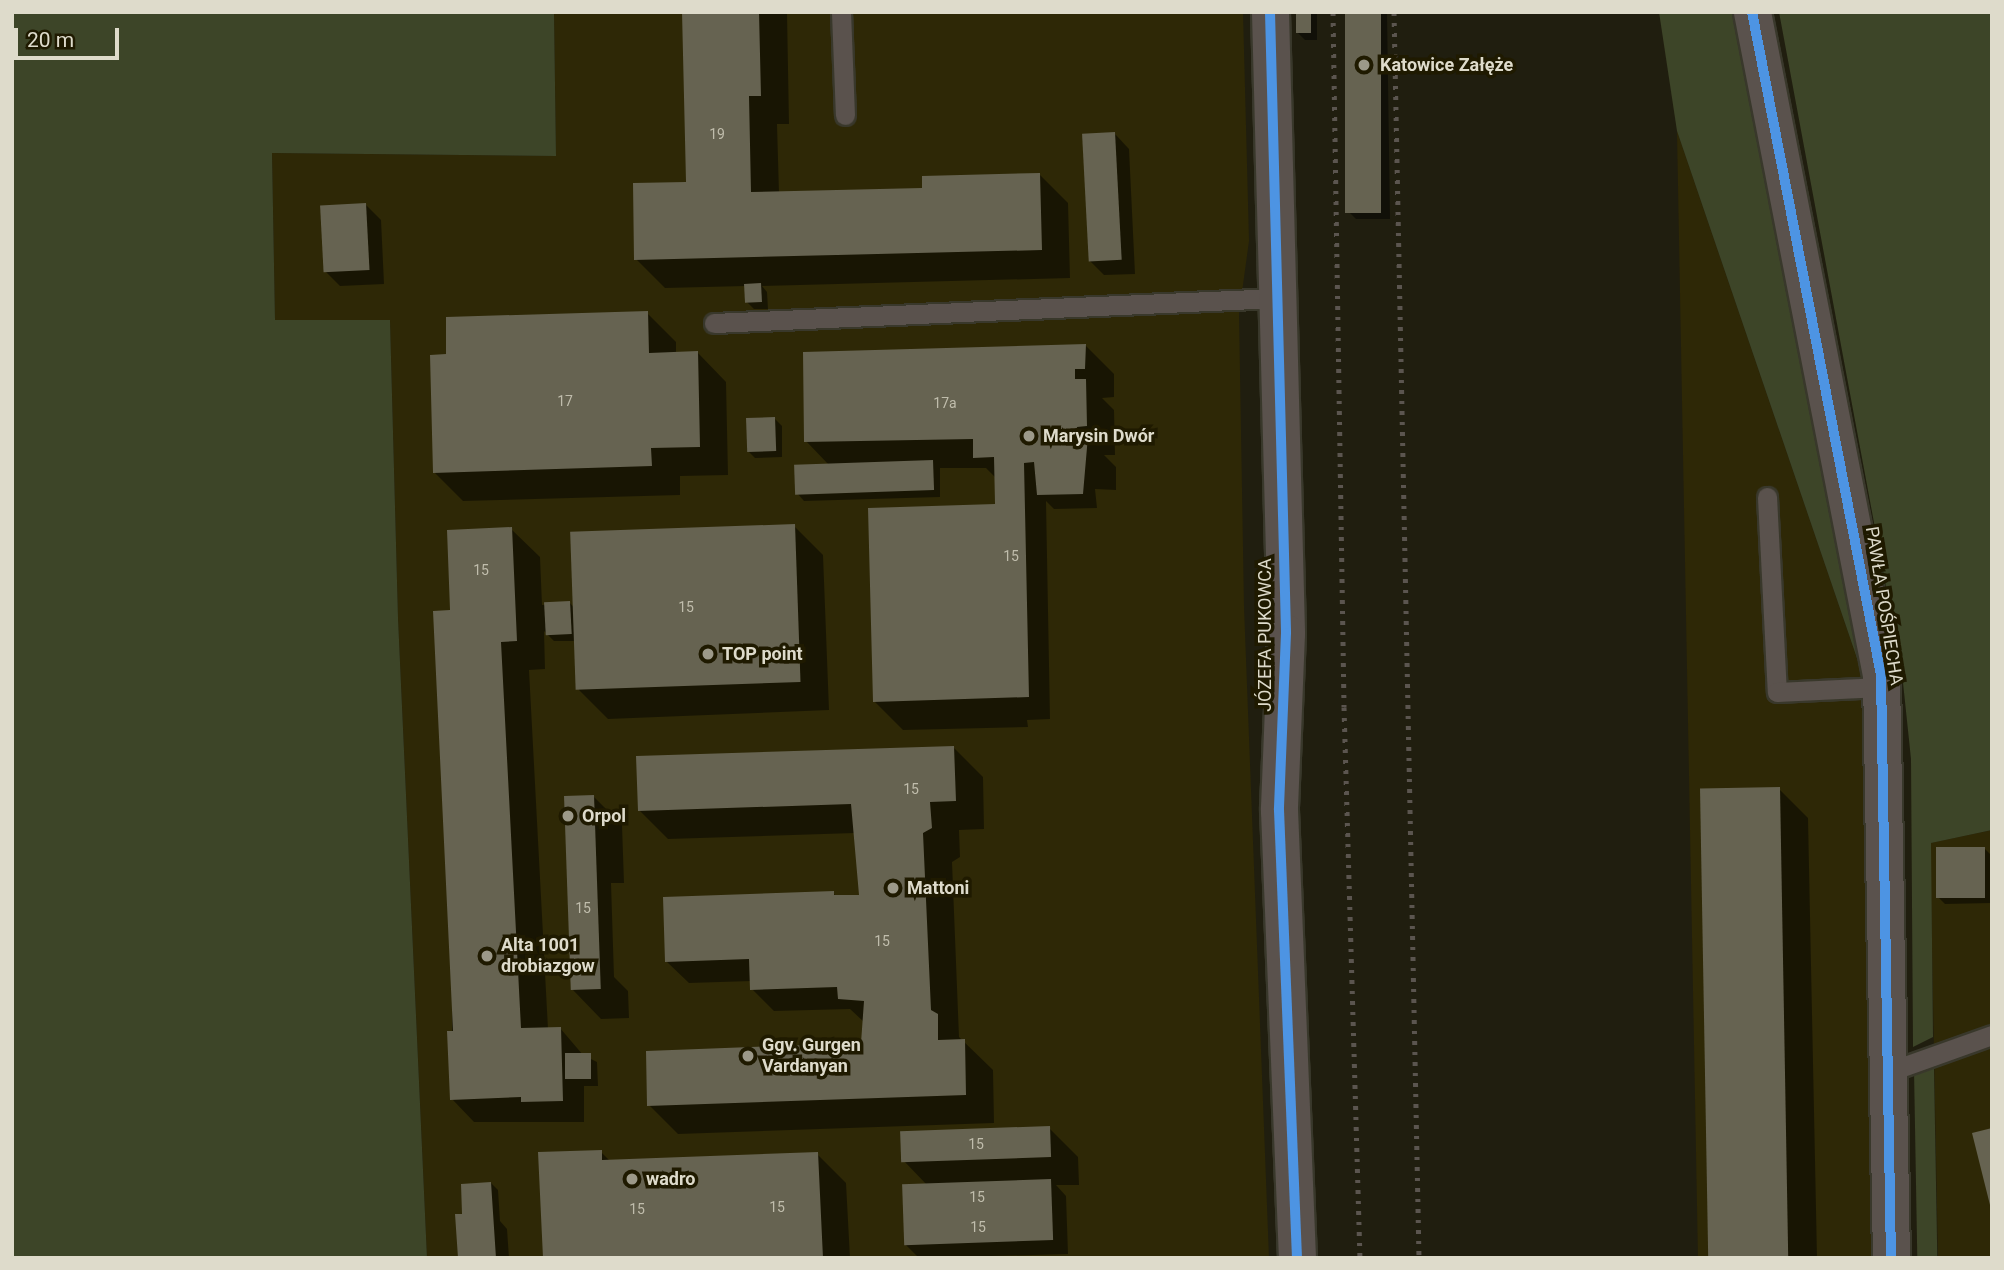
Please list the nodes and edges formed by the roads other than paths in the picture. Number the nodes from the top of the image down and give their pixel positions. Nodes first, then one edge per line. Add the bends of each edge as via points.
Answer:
1 (841, 12) edge
2 (1270, 12) edge
3 (1752, 12) edge
4 (845, 115) dead end
5 (1277, 298) junction
6 (714, 323) dead end
7 (1767, 497) dead end
8 (1881, 687) junction
9 (1992, 1035) edge
10 (1888, 1072) junction
11 (1297, 1258) edge
12 (1891, 1258) edge

1 - 4 lane
2 - 5 street, JÓZEFA PUKOWCA
3 - 8 street, PAWŁA POŚPIECHA
5 - 6 lane
5 - 11 street, JÓZEFA PUKOWCA via 1286,633 1279,810
7 - 8 lane via 1777,692
8 - 10 street, PAWŁA POŚPIECHA
9 - 10 lane
10 - 12 street, PAWŁA POŚPIECHA

